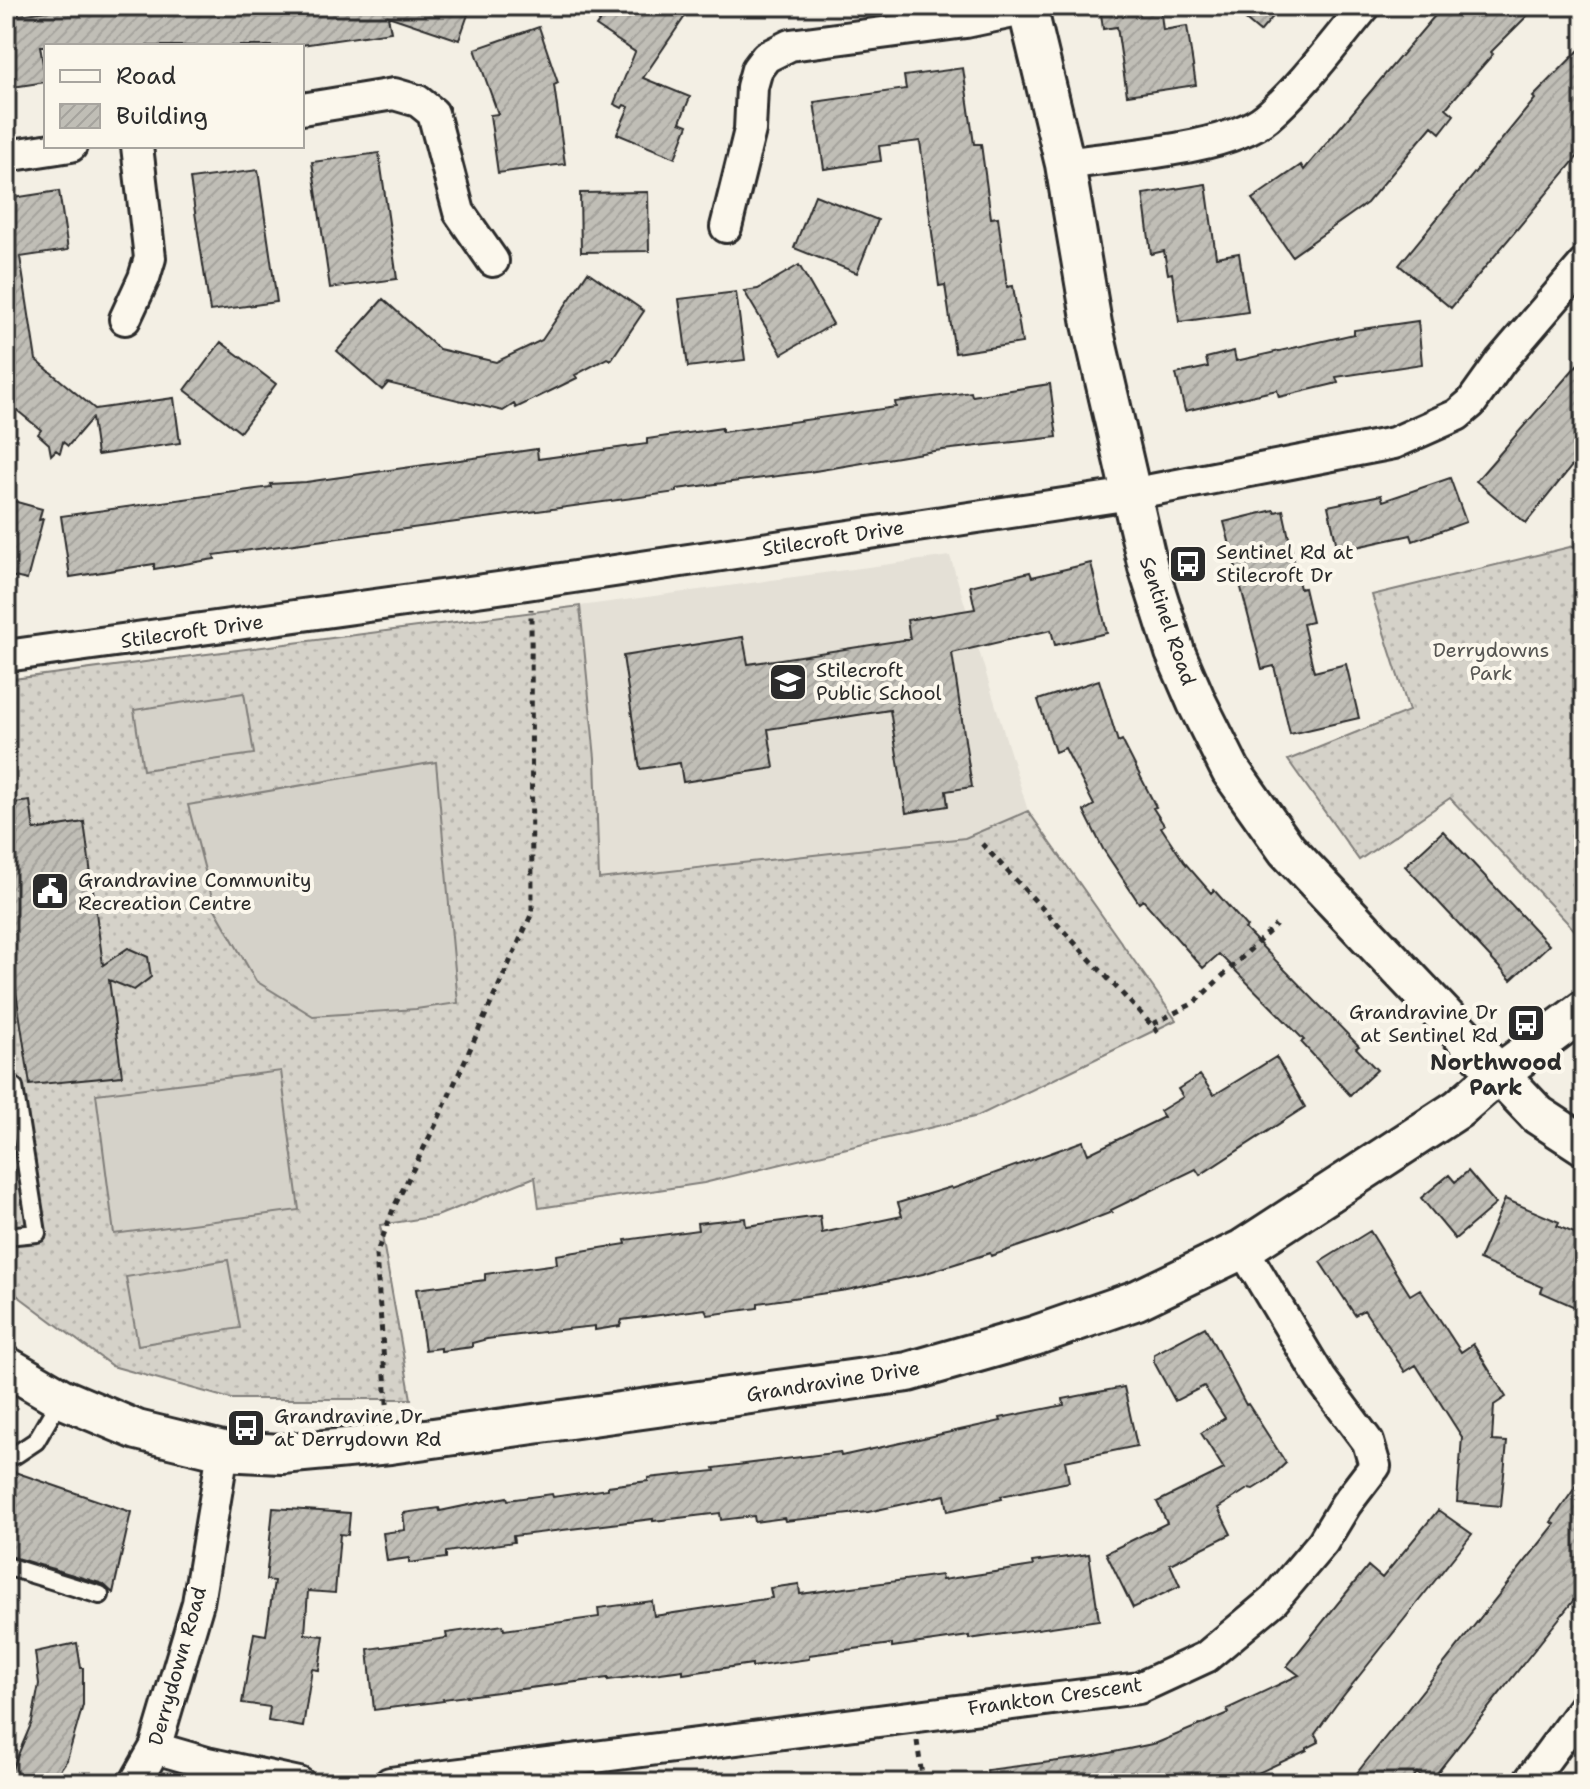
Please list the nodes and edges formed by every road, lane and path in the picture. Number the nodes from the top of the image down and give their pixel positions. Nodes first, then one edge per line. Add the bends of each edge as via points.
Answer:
1 (1365, 6) edge
2 (1027, 8) edge
3 (304, 109) edge
4 (58, 148) edge
5 (137, 148) edge
6 (6, 156) edge
7 (1065, 164) junction
8 (726, 227) dead end
9 (493, 261) dead end
10 (1584, 264) edge
11 (125, 319) dead end
12 (1131, 494) junction
13 (527, 584) junction
14 (6, 656) edge
15 (982, 844) dead end
16 (1276, 925) dead end
17 (1584, 1010) edge
18 (1153, 1024) junction
19 (1161, 1035) dead end
20 (1497, 1075) junction
21 (6, 1082) edge
22 (1584, 1145) edge
23 (6, 1236) edge
24 (1243, 1249) junction
25 (6, 1366) edge
26 (61, 1398) junction
27 (390, 1444) junction
28 (223, 1451) junction
29 (6, 1453) edge
30 (6, 1566) edge
31 (100, 1595) dead end
32 (1584, 1707) edge
33 (913, 1716) junction
34 (155, 1748) junction
35 (135, 1783) edge
36 (299, 1783) edge
37 (390, 1783) edge
38 (923, 1783) edge
39 (1528, 1783) edge

1 - 7 street via 1282,102 1239,133 1212,142
2 - 7 street, Sentinel Road
2 - 8 street via 966,22 790,45 766,57 752,87 750,130
3 - 9 street via 394,94 418,101 433,113 459,212
4 - 6 street
5 - 11 street via 150,258
7 - 12 street, Sentinel Road via 1092,324
10 - 12 street, Stilecroft Drive via 1457,415 1394,443
12 - 13 street, Stilecroft Drive
12 - 20 street, Sentinel Road via 1175,652 1231,771 1306,873
13 - 14 street, Stilecroft Drive
13 - 27 path via 532,618 532,913 376,1255
15 - 18 path
16 - 18 path via 1194,1003
17 - 20 street, Grandravine Drive
18 - 19 path
20 - 22 street, Sentinel Road via 1538,1115
20 - 24 street, Grandravine Drive via 1414,1140
21 - 23 lane via 14,1087 37,1233
24 - 27 street, Grandravine Drive via 1137,1300 908,1372
24 - 33 street, Frankton Crescent via 1321,1379 1374,1454 1375,1466 1323,1542 1274,1600 1206,1657 1139,1688
25 - 26 street, Grandravine Drive
26 - 28 street, Grandravine Drive via 137,1430
26 - 29 lane via 36,1441 15,1455
27 - 28 street, Grandravine Drive via 282,1454
28 - 34 street, Derrydown Road via 198,1603
30 - 31 lane
32 - 39 street
33 - 37 street, Frankton Crescent
33 - 38 path
34 - 35 street, Derrydown Road
34 - 36 street

